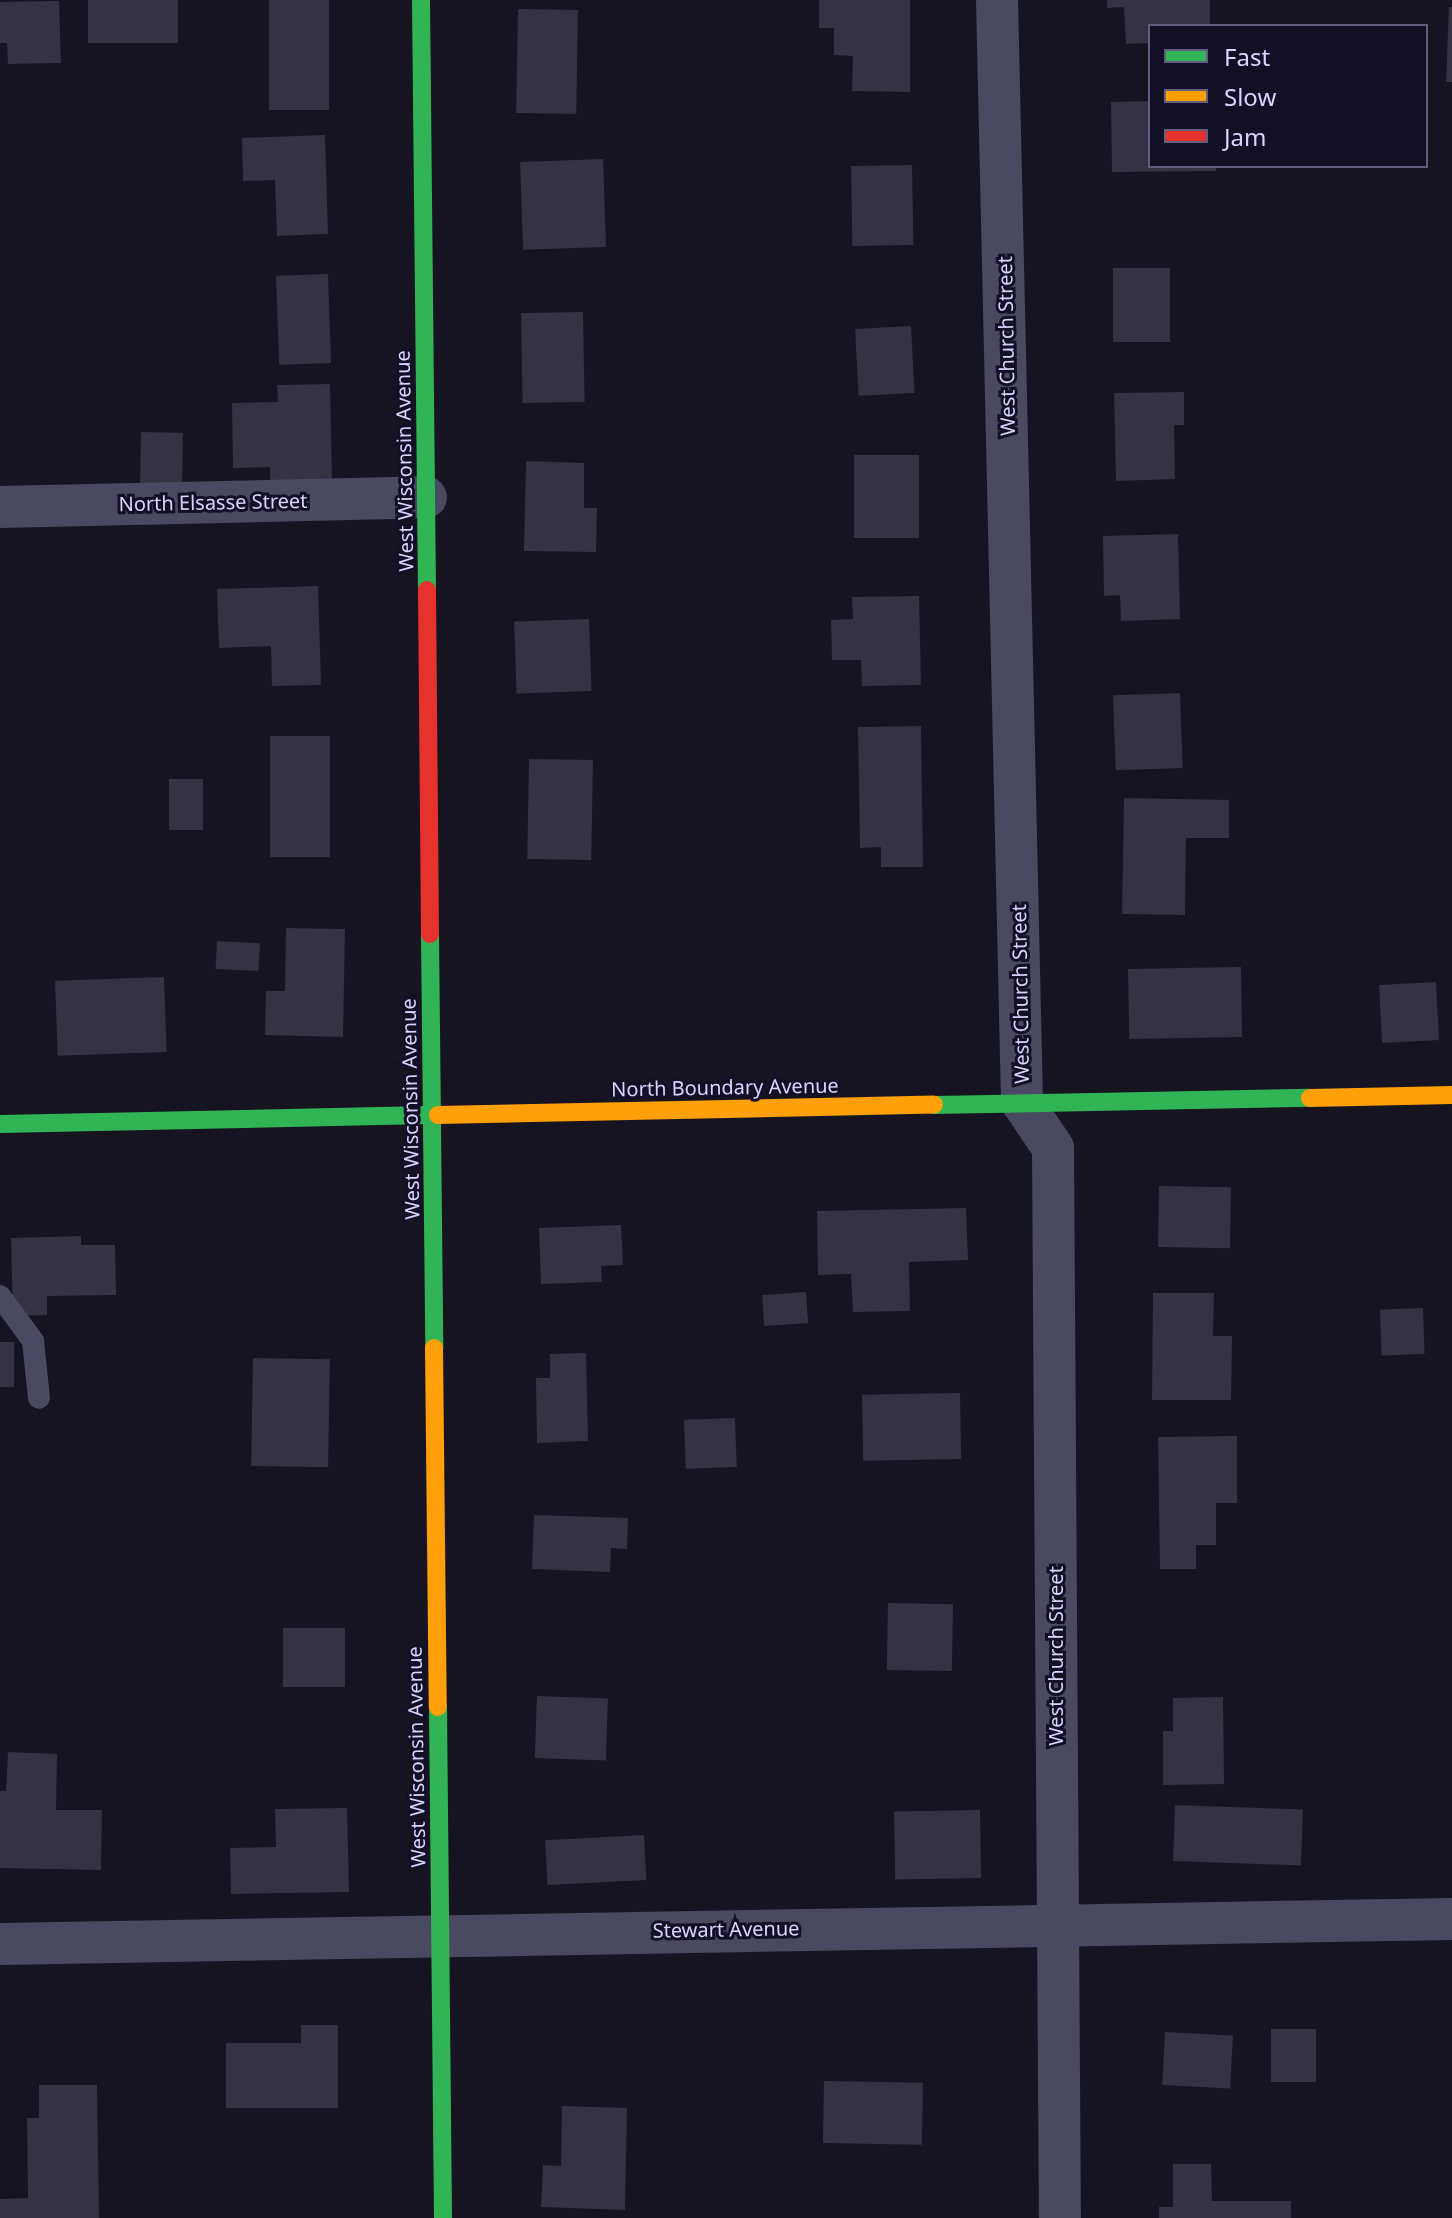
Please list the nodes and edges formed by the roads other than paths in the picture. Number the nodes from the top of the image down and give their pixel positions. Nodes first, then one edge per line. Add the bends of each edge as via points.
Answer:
1 (421, 0) edge
2 (997, 0) edge
3 (426, 497) junction
4 (0, 507) edge
5 (1452, 1095) edge
6 (1022, 1102) junction
7 (433, 1116) junction
8 (0, 1124) edge
9 (0, 1296) edge
10 (39, 1398) dead end
11 (1452, 1919) edge
12 (1056, 1922) junction
13 (440, 1936) junction
14 (0, 1944) edge
15 (443, 2218) edge
16 (1060, 2218) edge

1 - 3 street, West Wisconsin Avenue
2 - 6 street, West Church Street
3 - 4 street, North Elsasse Street
3 - 7 street, West Wisconsin Avenue
5 - 6 street, North Boundary Avenue
6 - 7 street, North Boundary Avenue
6 - 12 street, West Church Street via 1053,1148
7 - 8 street, North Boundary Avenue
7 - 13 street, West Wisconsin Avenue
9 - 10 lane via 33,1341
11 - 12 street, Stewart Avenue
12 - 13 street, Stewart Avenue
12 - 16 street, West Church Street
13 - 14 street, Stewart Avenue
13 - 15 street, West Wisconsin Avenue

